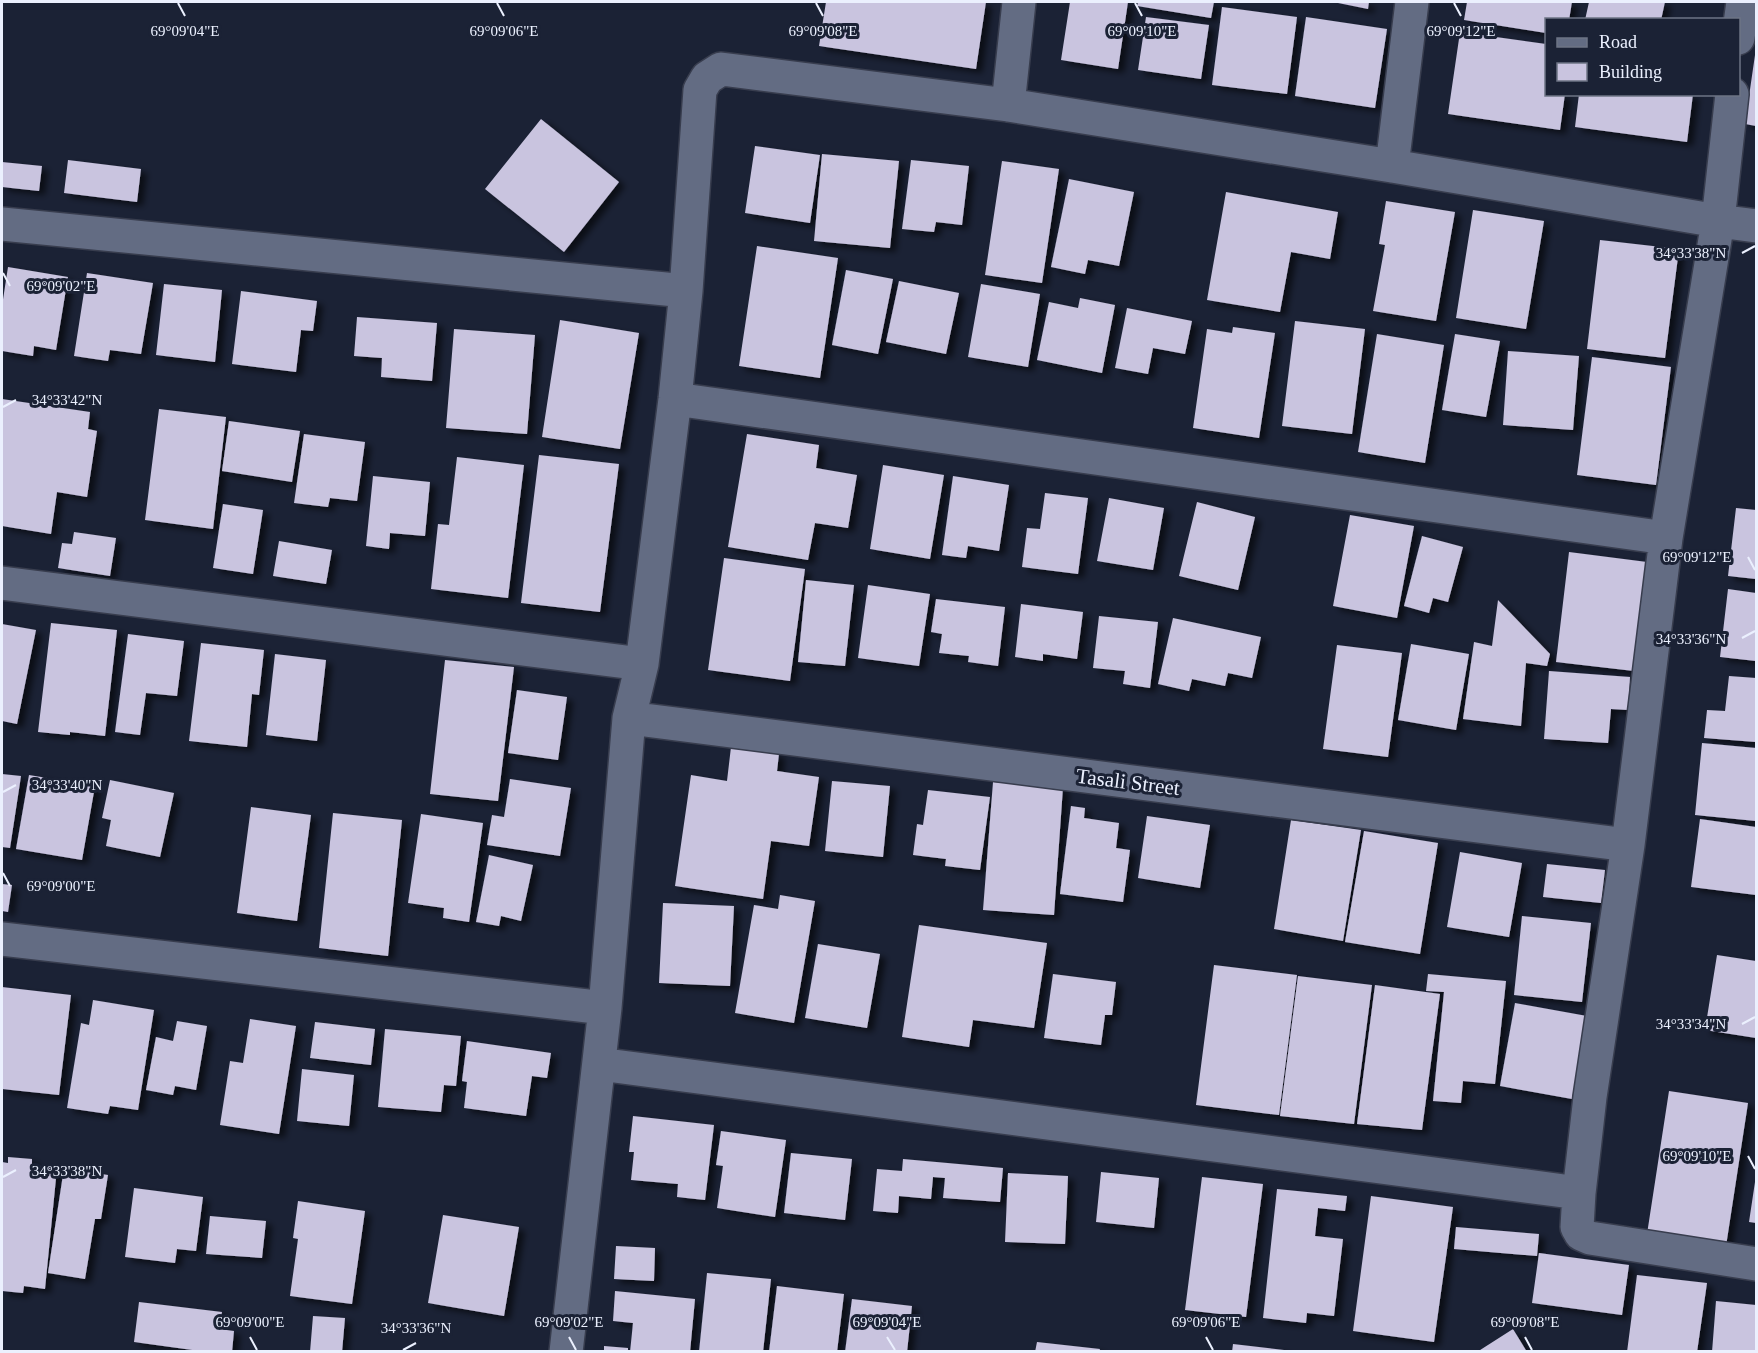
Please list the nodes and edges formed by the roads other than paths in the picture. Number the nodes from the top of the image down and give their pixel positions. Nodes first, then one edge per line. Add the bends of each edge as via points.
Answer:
1 (1019, 2) edge
2 (1412, 2) edge
3 (1743, 2) edge
4 (1740, 24) edge
5 (1732, 96) edge
6 (1008, 105) junction
7 (1392, 166) junction
8 (1718, 221) junction
9 (2, 224) edge
10 (1756, 226) edge
11 (686, 291) junction
12 (675, 399) junction
13 (1666, 538) junction
14 (2, 583) edge
15 (642, 664) junction
16 (628, 718) junction
17 (1628, 845) junction
18 (2, 939) edge
19 (605, 1008) junction
20 (599, 1064) junction
21 (1579, 1193) junction
22 (1756, 1264) edge
23 (566, 1352) edge

1 - 6 street
2 - 7 street
3 - 4 street
5 - 8 street
6 - 7 street
6 - 11 street via 722,69 706,78 700,90
7 - 8 street
8 - 10 street
8 - 13 street
9 - 11 street
11 - 12 street
12 - 13 street
12 - 15 street
13 - 17 street
14 - 15 street
15 - 16 street
16 - 17 street, Tasali Street
16 - 19 street
17 - 21 street
18 - 19 street
19 - 20 street
20 - 21 street
20 - 23 street
21 - 22 street via 1577,1227 1590,1238

